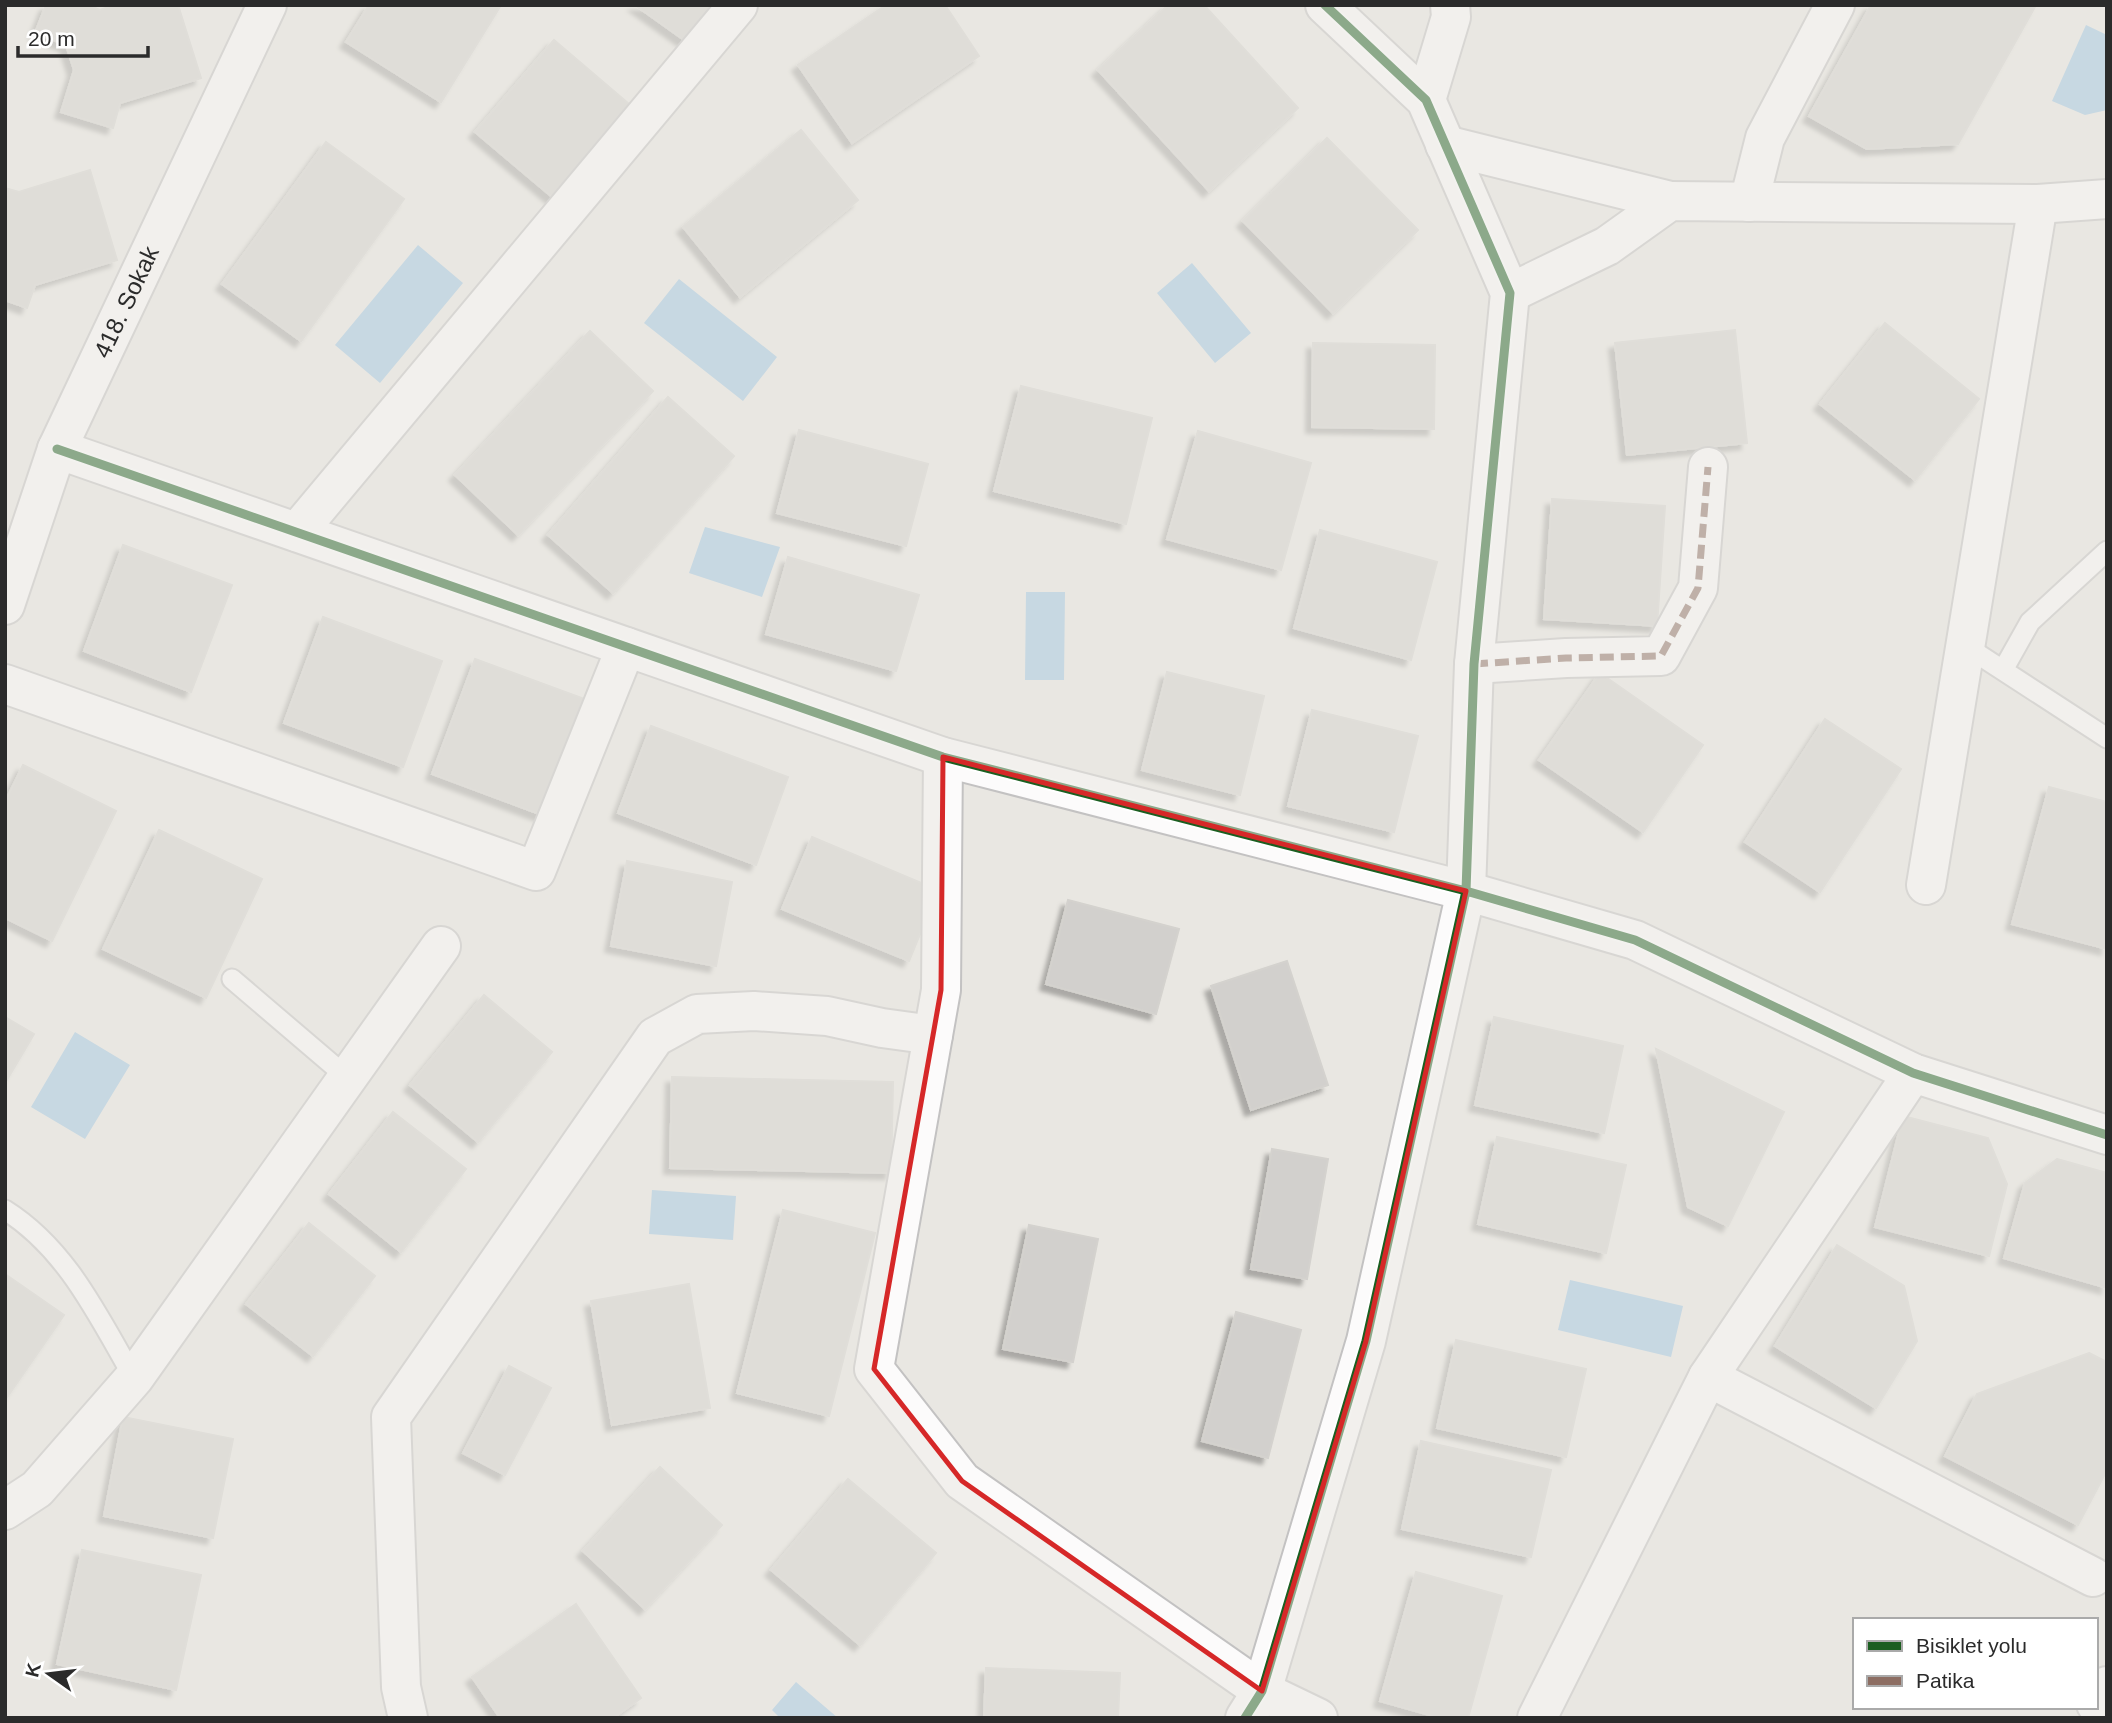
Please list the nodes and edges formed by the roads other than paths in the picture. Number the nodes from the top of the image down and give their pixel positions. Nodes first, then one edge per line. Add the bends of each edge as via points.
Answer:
1 (267, 5) edge
2 (738, 5) edge
3 (1325, 5) edge
4 (1450, 5) edge
5 (1835, 5) edge
6 (1426, 100) junction
7 (1445, 145) junction
8 (2107, 199) edge
9 (1670, 201) junction
10 (1749, 202) junction
11 (2038, 204) junction
12 (1510, 293) junction
13 (57, 449) junction
14 (1708, 467) dead end
15 (297, 532) junction
16 (2107, 551) edge
17 (5, 605) edge
18 (626, 647) junction
19 (1967, 647) junction
20 (1474, 664) junction
21 (2003, 670) junction
22 (5, 684) edge
23 (2107, 738) edge
24 (943, 757) junction
25 (1926, 885) dead end
26 (1466, 891) junction
27 (441, 946) dead end
28 (232, 979) dead end
29 (933, 1035) junction
30 (1913, 1073) junction
31 (348, 1078) junction
32 (2107, 1135) edge
33 (5, 1210) edge
34 (1708, 1377) junction
35 (134, 1378) junction
36 (5, 1510) edge
37 (2093, 1577) dead end
38 (1254, 1704) edge
39 (408, 1718) edge
40 (1318, 1718) edge
41 (1538, 1718) edge

1 - 13 street, 418. Sokak
2 - 15 street
3 - 6 street
4 - 6 street via 1451,17
5 - 10 street via 1765,138
6 - 7 street
7 - 9 street
7 - 12 street
8 - 11 street
9 - 10 street
9 - 12 street via 1607,246
10 - 11 street
11 - 19 street
12 - 20 street
13 - 15 street
13 - 17 street, 418. Sokak
14 - 20 street via 1698,588 1661,656
15 - 18 street
16 - 21 lane via 2030,622
18 - 22 street via 536,871
18 - 24 street
19 - 21 lane
19 - 25 street
20 - 26 street
21 - 23 lane
24 - 26 street
24 - 29 street via 941,990
26 - 30 street via 1635,940
26 - 38 street via 1366,1341
27 - 31 street
28 - 31 lane
29 - 38 street via 874,1369 962,1481
29 - 39 street via 827,1016 754,1011 697,1014 655,1037 391,1417 401,1686
30 - 32 street
30 - 34 street
31 - 35 street
33 - 35 lane via 25,1222 78,1279
34 - 37 street
34 - 41 street
35 - 36 street via 37,1489
38 - 40 street

